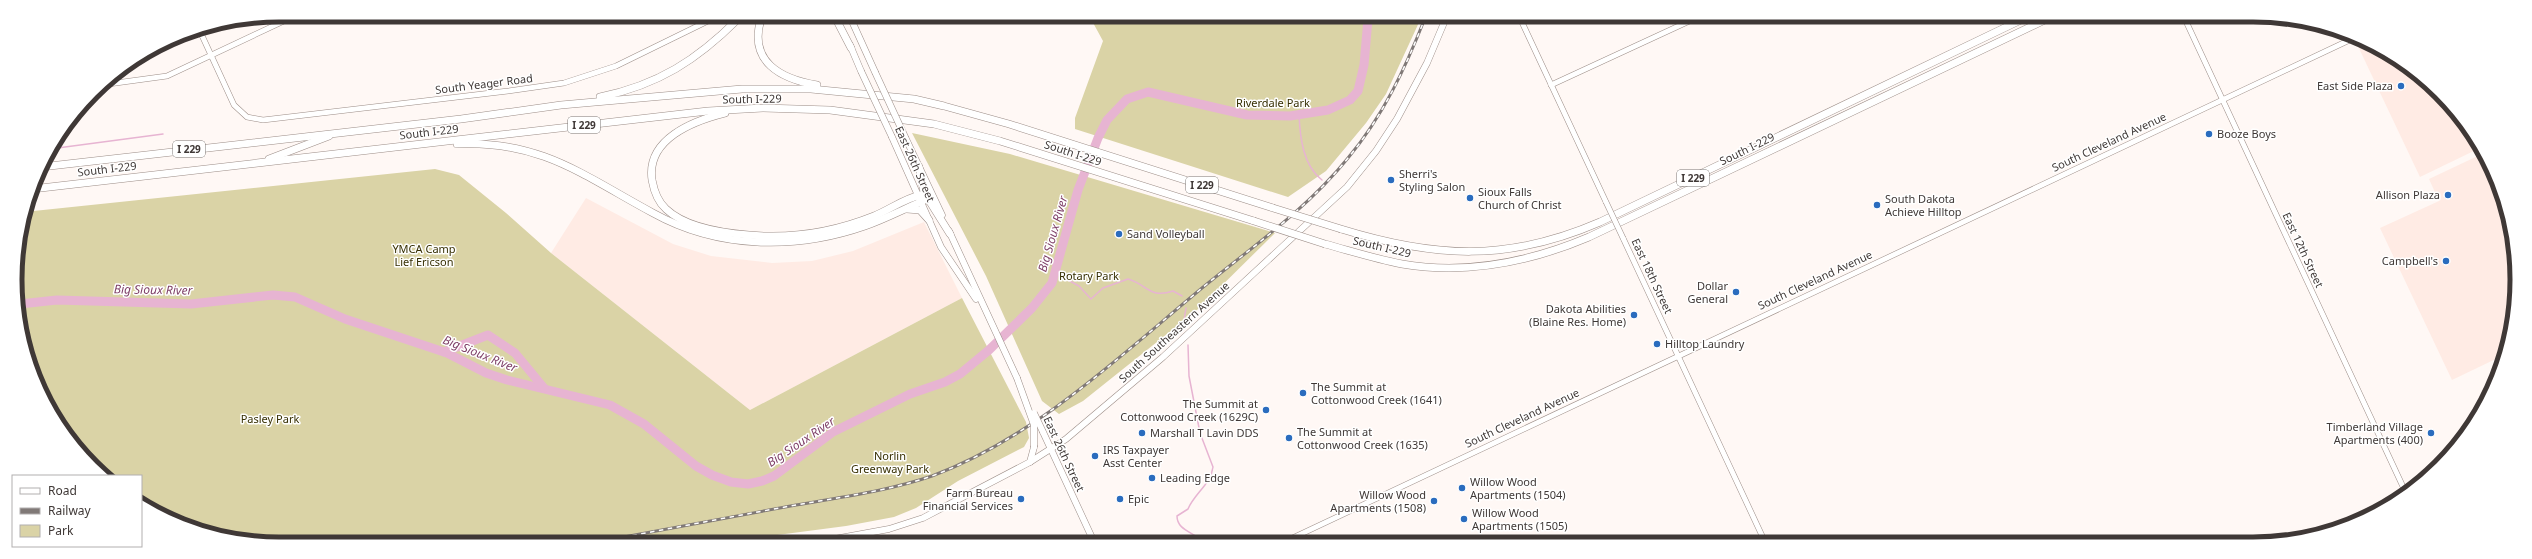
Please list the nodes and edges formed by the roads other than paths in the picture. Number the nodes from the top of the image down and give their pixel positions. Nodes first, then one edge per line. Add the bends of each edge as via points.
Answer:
1 (282, 22) edge
2 (706, 22) edge
3 (735, 22) edge
4 (760, 22) edge
5 (838, 22) edge
6 (841, 22) edge
7 (852, 22) edge
8 (1444, 22) edge
9 (1522, 22) edge
10 (1687, 22) edge
11 (2017, 22) edge
12 (2040, 22) edge
13 (2186, 22) edge
14 (202, 35) edge
15 (2348, 41) edge
16 (851, 48) junction
17 (211, 55) junction
18 (113, 83) edge
19 (1551, 85) junction
20 (854, 93) junction
21 (2222, 100) junction
22 (561, 105) junction
23 (763, 108) junction
24 (338, 133) junction
25 (405, 146) junction
26 (260, 162) junction
27 (49, 166) edge
28 (919, 167) junction
29 (39, 188) edge
30 (921, 198) junction
31 (901, 211) junction
32 (929, 220) junction
33 (950, 234) junction
34 (984, 310) junction
35 (1678, 356) junction
36 (1018, 378) junction
37 (1052, 449) junction
38 (1030, 462) junction
39 (2404, 488) edge
40 (845, 537) edge
41 (1092, 537) edge
42 (1295, 537) edge
43 (1763, 537) edge

1 - 17 street
2 - 17 street, South Yeager Road via 616,66 550,86 263,120 247,117 234,105
3 - 22 highway via 700,55 660,78 610,95
4 - 20 highway via 758,33 760,46 776,71 788,79
5 - 16 highway
6 - 16 main road, East 26th Street
7 - 28 main road, East 26th Street, bridge
8 - 37 main road, South Southeastern Avenue via 1427,63 1399,116 1380,146 1347,187 1163,357
9 - 19 street, East 18th Street
10 - 19 street
11 - 20 highway, South I-229 / I 229, bridge via 1600,222 1567,235 1511,249 1466,252 1410,247 1341,229 1056,139 924,101
12 - 23 highway, South I-229 / I 229, bridge via 1590,237 1543,255 1489,266 1429,267 1389,261 1325,244 1051,157 934,124 846,111
13 - 21 street, East 12th Street
14 - 17 street
15 - 21 street, South Cleveland Avenue
16 - 30 main road, East 26th Street, bridge
17 - 18 street via 167,76
19 - 35 street, East 18th Street, bridge
20 - 22 highway, South I-229 / I 229 via 811,89 742,89
21 - 35 street, South Cleveland Avenue
21 - 39 street, East 12th Street
22 - 24 highway, South I-229 / I 229
23 - 25 highway, South I-229 / I 229 via 708,111
23 - 30 highway via 725,113 706,119 681,130 665,141 653,160 651,175 656,194 667,210 688,222 731,233 793,236 851,225
24 - 26 highway
24 - 27 highway, South I-229 / I 229
25 - 26 highway, South I-229 / I 229
25 - 31 highway via 480,144 539,155 586,174 665,219 691,230 737,240 783,242 829,237 867,226
26 - 29 highway, South I-229 / I 229
28 - 30 highway
28 - 33 main road, East 26th Street
30 - 31 highway
30 - 32 main road, East 26th Street
30 - 33 highway via 930,202
31 - 32 highway via 920,210
32 - 34 main road, East 26th Street via 956,271
33 - 34 main road, East 26th Street
34 - 36 main road, East 26th Street
35 - 42 street, South Cleveland Avenue
35 - 43 street, East 18th Street
36 - 37 main road, East 26th Street, bridge
36 - 38 main road, bridge via 1034,425 1034,447
37 - 38 main road, South Southeastern Avenue
37 - 41 main road, East 26th Street
38 - 40 main road, South Southeastern Avenue via 911,522

